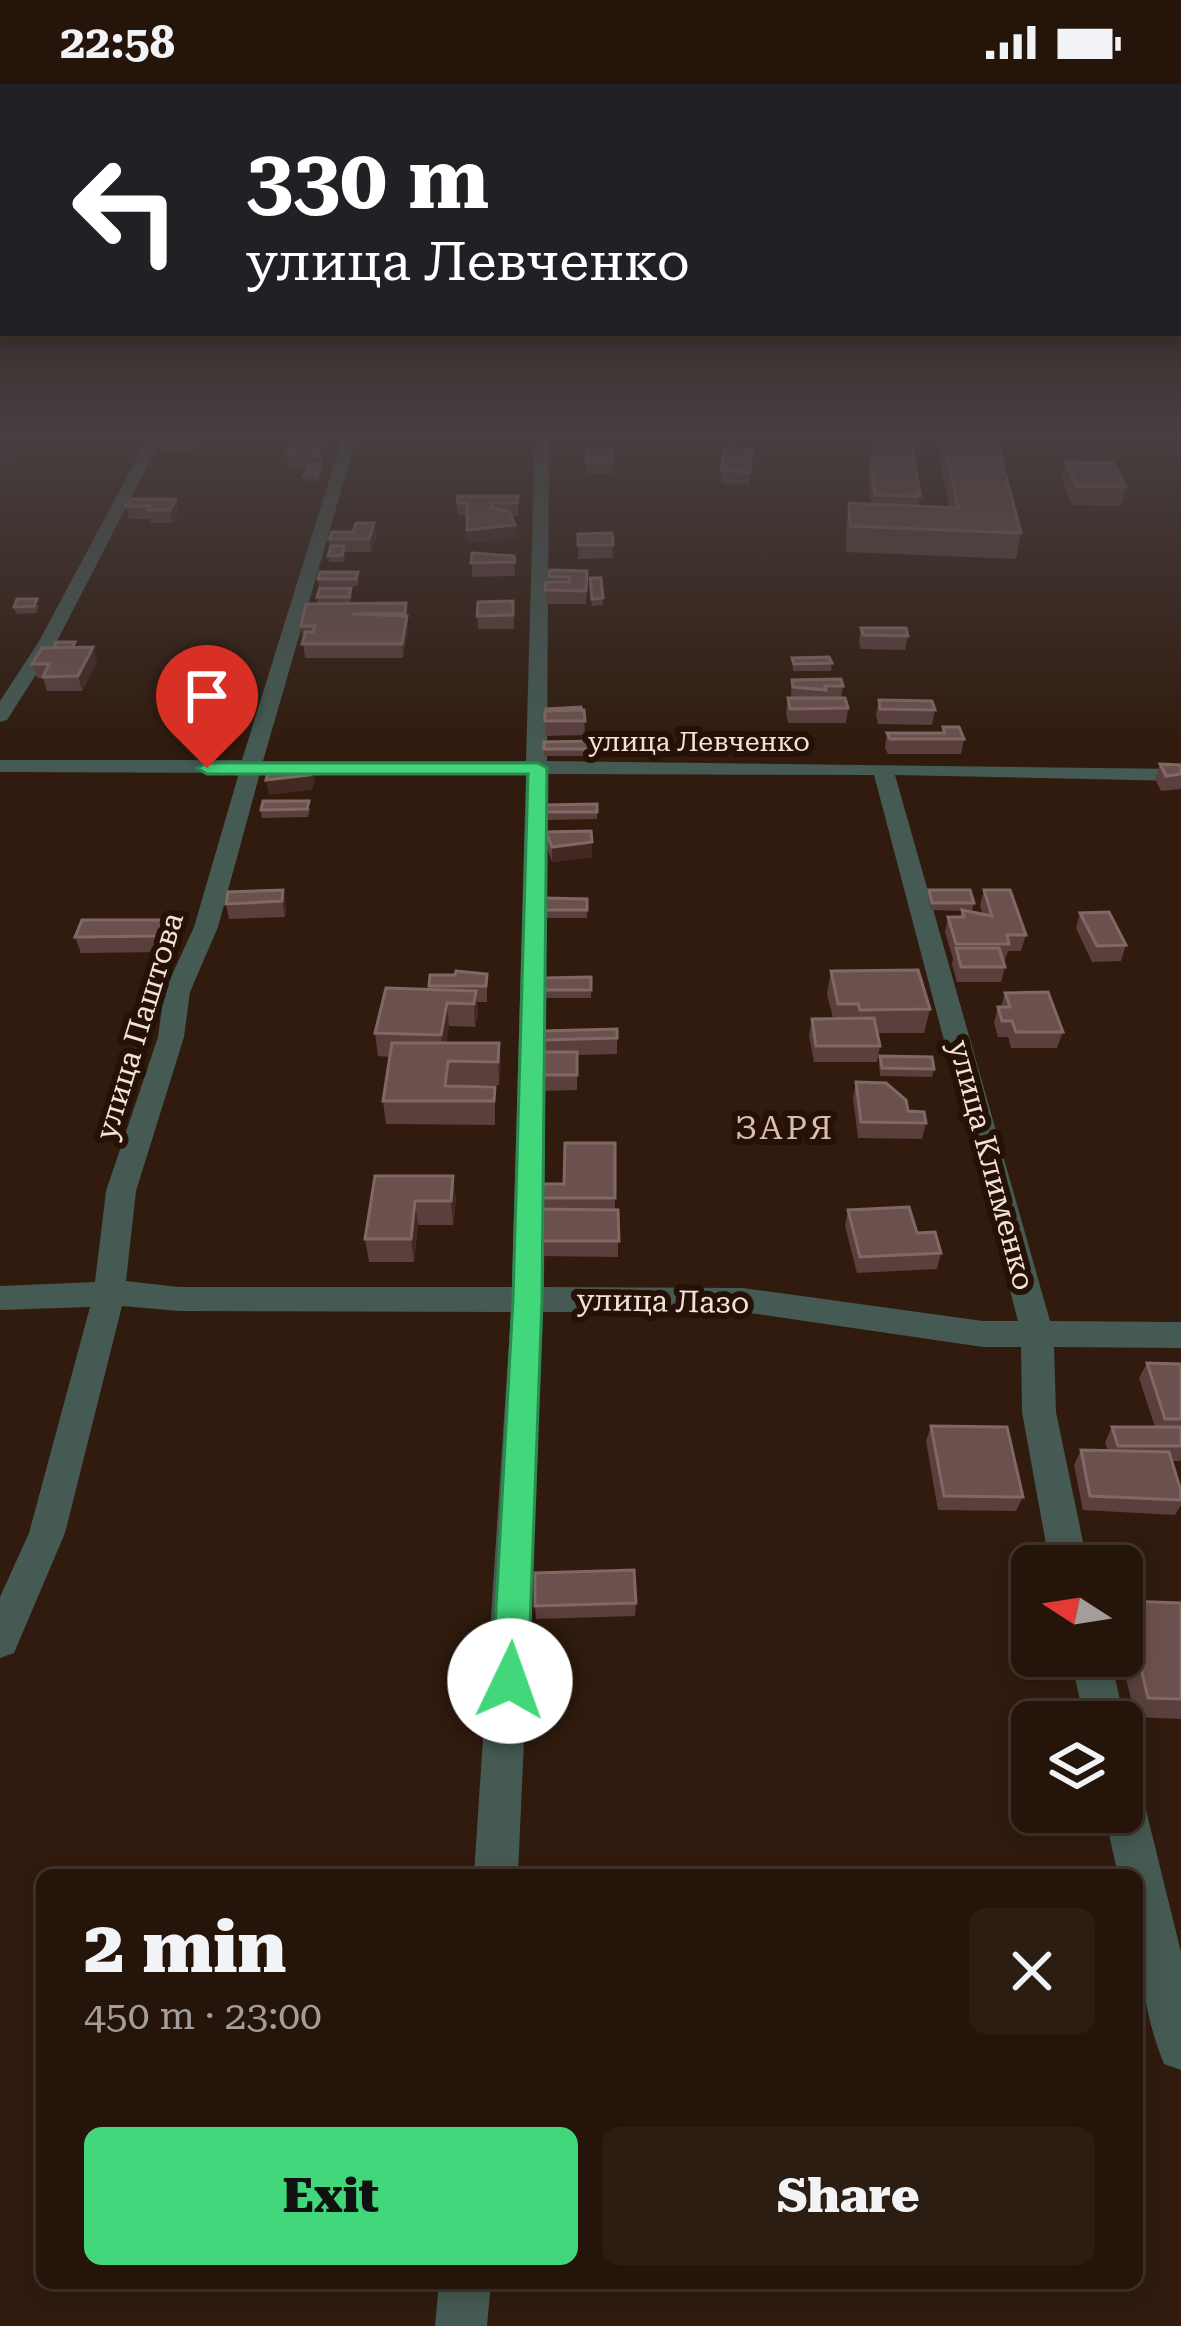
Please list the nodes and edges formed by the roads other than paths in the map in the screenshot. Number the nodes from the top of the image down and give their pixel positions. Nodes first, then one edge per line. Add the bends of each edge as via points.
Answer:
1 (103, 537) edge
2 (319, 537) edge
3 (541, 537) edge
4 (0, 716) edge
5 (0, 766) edge
6 (538, 768) junction
7 (248, 769) junction
8 (883, 770) junction
9 (1181, 775) edge
10 (109, 1294) junction
11 (0, 1298) edge
12 (527, 1300) junction
13 (1037, 1333) junction
14 (1181, 1335) edge
15 (1065, 1545) edge
16 (0, 1640) edge
17 (1130, 1833) edge
18 (496, 1869) edge
19 (1139, 1869) edge
20 (1143, 1887) edge
21 (1181, 2047) edge
22 (464, 2289) edge
23 (461, 2326) edge

1 - 4 street
2 - 7 street, улица Паштова
3 - 6 street
5 - 7 street, улица Левченко
6 - 7 street, улица Левченко
6 - 8 street, улица Левченко
6 - 12 street
7 - 10 street, улица Паштова via 121,1191
8 - 9 street, улица Левченко
8 - 13 street, улица Клименко
10 - 11 street, улица Лазо
10 - 12 street, улица Лазо
10 - 16 street, улица Паштова via 46,1533
12 - 13 street, улица Лазо via 743,1300 983,1334
12 - 18 street
13 - 14 street, улица Лазо
13 - 15 street, улица Клименко via 1039,1412
17 - 19 street
20 - 21 street
22 - 23 street

